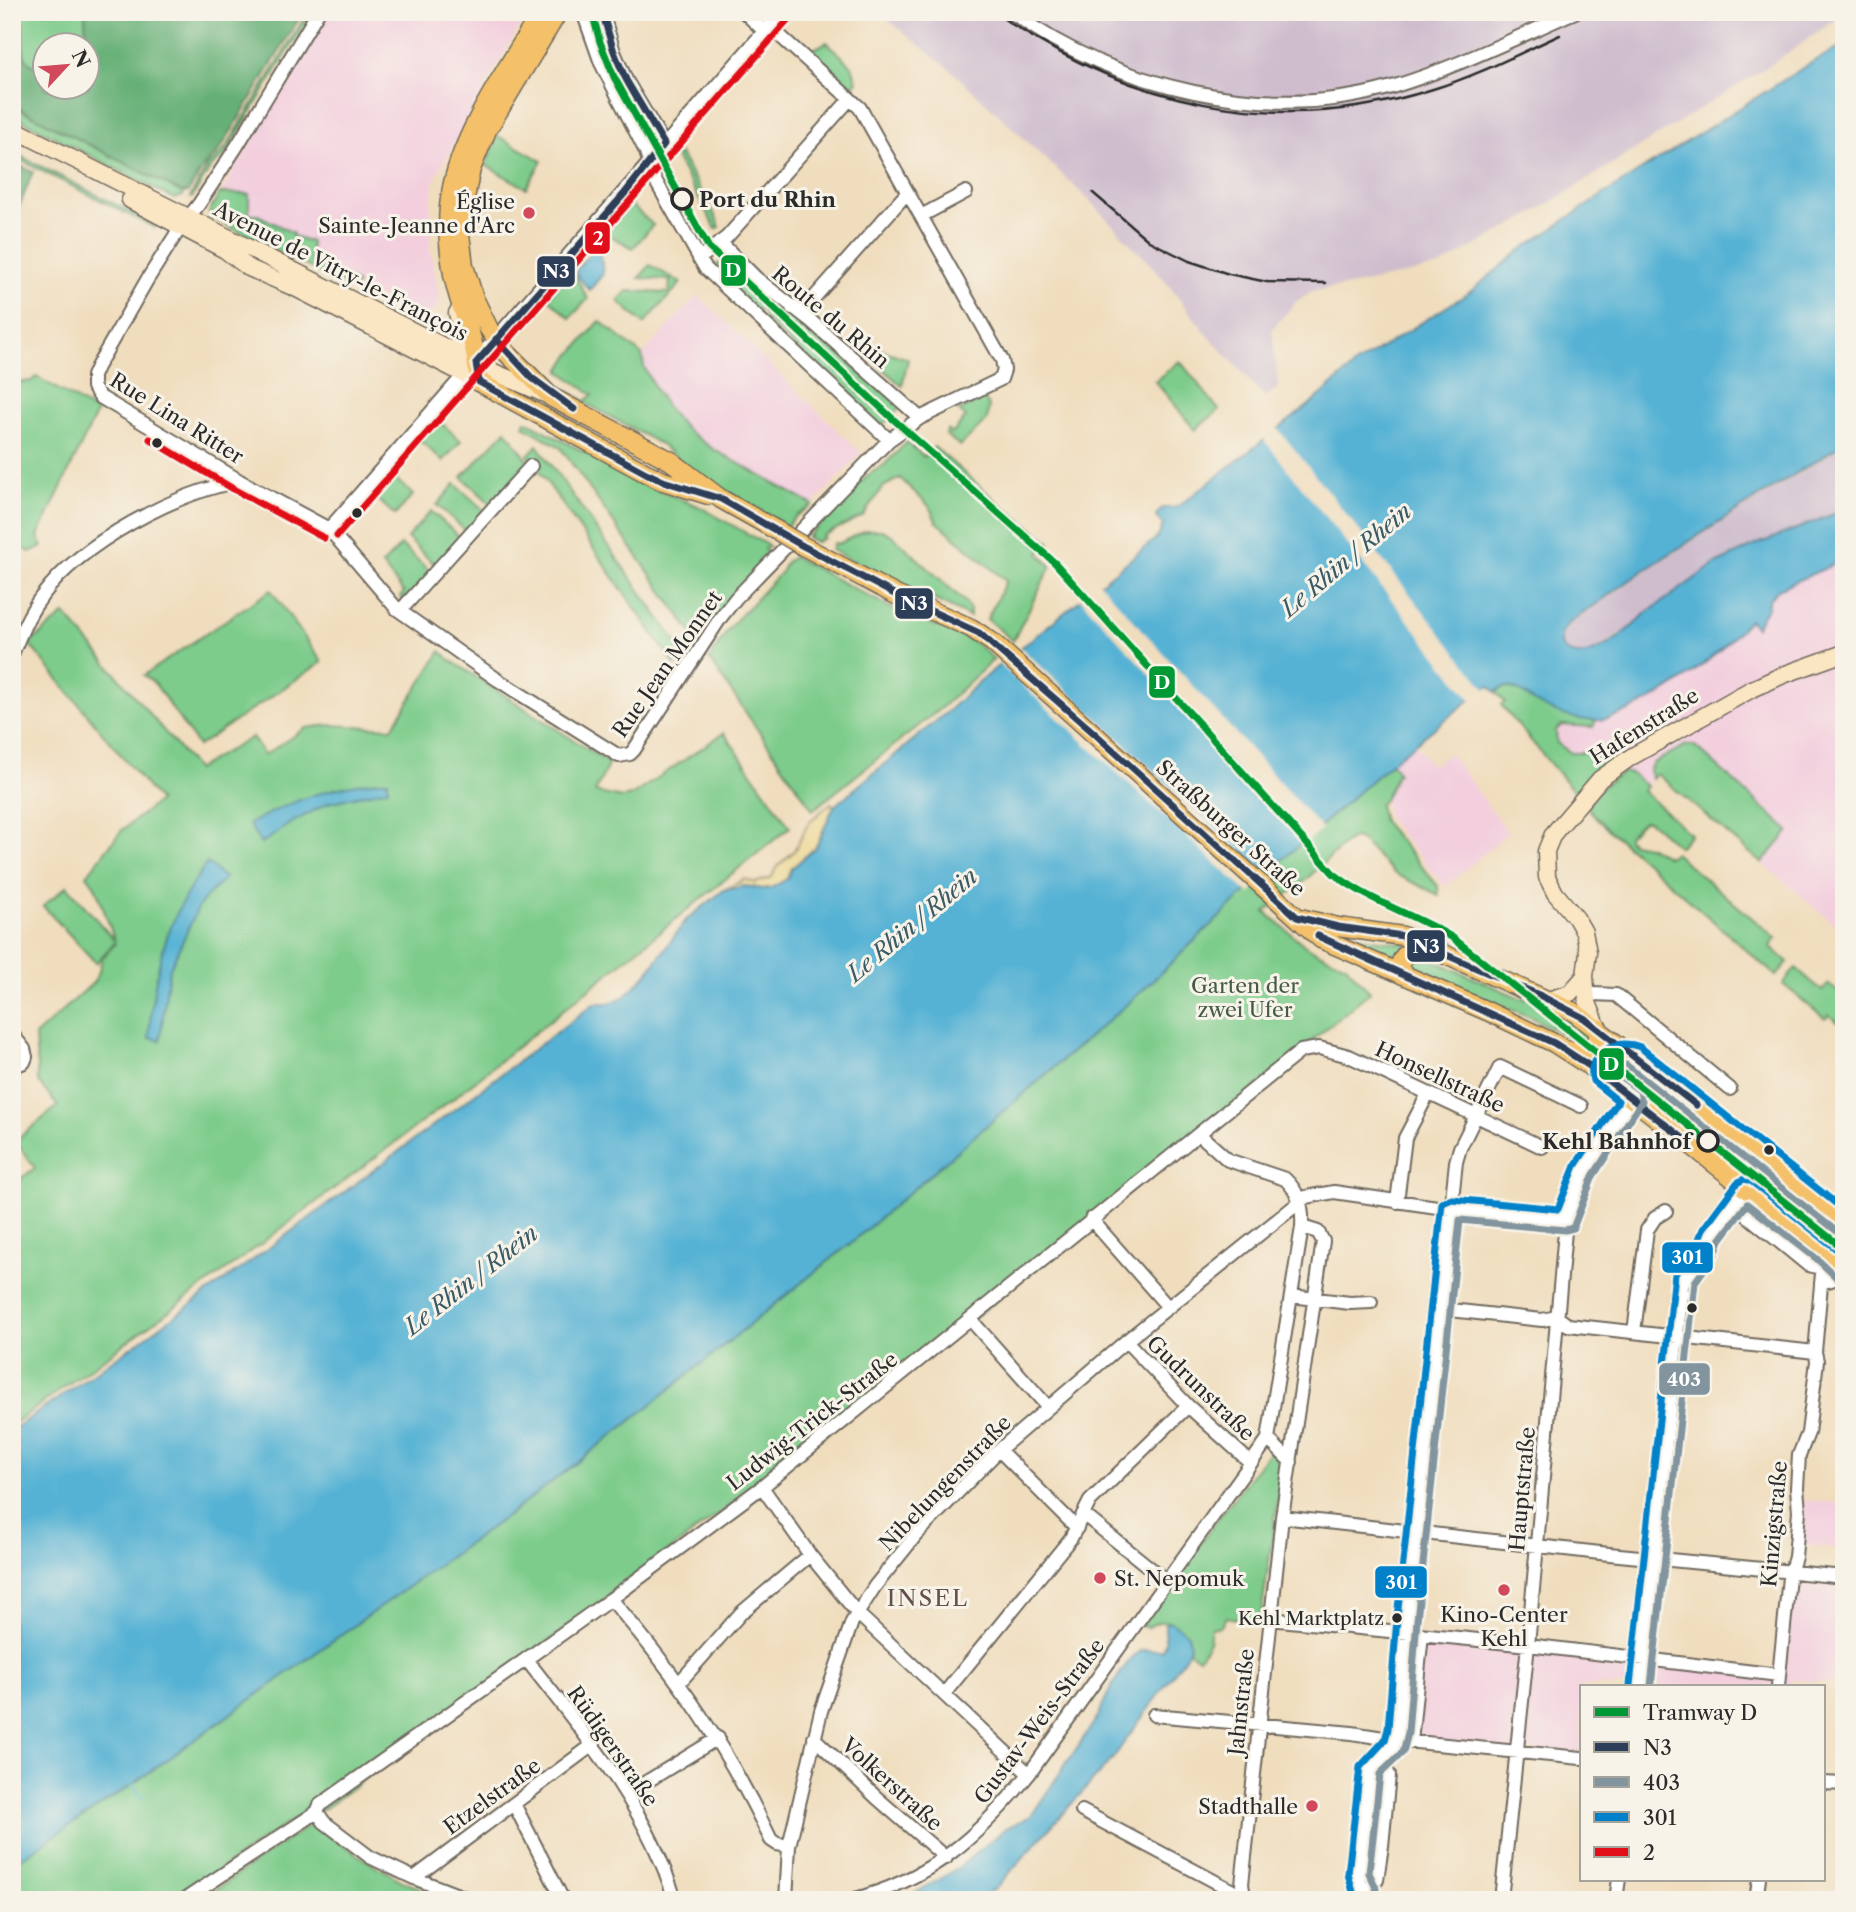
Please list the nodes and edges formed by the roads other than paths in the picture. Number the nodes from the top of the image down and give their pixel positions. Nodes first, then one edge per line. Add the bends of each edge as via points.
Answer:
1 (317, 12) edge
2 (541, 12) edge
3 (558, 12) edge
4 (583, 12) edge
5 (599, 12) edge
6 (744, 12) edge
7 (780, 12) edge
8 (1011, 12) edge
9 (1575, 12) edge
10 (766, 29) junction
11 (850, 99) junction
12 (12, 128) edge
13 (12, 140) edge
14 (664, 144) junction
15 (649, 164) junction
16 (966, 192) dead end
17 (907, 193) junction
18 (921, 216) junction
19 (448, 221) junction
20 (184, 223) junction
21 (720, 242) junction
22 (699, 259) junction
23 (792, 308) junction
24 (496, 339) junction
25 (457, 353) junction
26 (473, 373) junction
27 (551, 397) junction
28 (920, 418) junction
29 (889, 440) junction
30 (531, 466) dead end
31 (240, 481) junction
32 (721, 499) junction
33 (329, 529) junction
34 (400, 611) junction
35 (1844, 653) edge
36 (12, 654) edge
37 (1297, 917) junction
38 (1434, 950) junction
39 (1403, 975) junction
40 (1585, 976) junction
41 (1592, 994) dead end
42 (1548, 1000) junction
43 (1598, 1028) junction
44 (12, 1034) edge
45 (1320, 1048) joint
46 (1566, 1050) junction
47 (1633, 1055) junction
48 (12, 1068) edge
49 (1602, 1076) junction
50 (1730, 1089) dead end
51 (1429, 1094) junction
52 (1632, 1098) junction
53 (1581, 1106) dead end
54 (1477, 1115) junction
55 (1199, 1134) junction
56 (1542, 1147) dead end
57 (1742, 1194) junction
58 (1300, 1200) junction
59 (1397, 1202) junction
60 (1451, 1209) junction
61 (1666, 1211) dead end
62 (1091, 1219) junction
63 (1566, 1220) junction
64 (1844, 1224) edge
65 (1302, 1227) junction
66 (1823, 1259) junction
67 (1844, 1270) edge
68 (1844, 1276) edge
69 (1821, 1283) junction
70 (1291, 1296) junction
71 (1314, 1299) junction
72 (1371, 1302) dead end
73 (1168, 1307) junction
74 (1441, 1309) junction
75 (1558, 1317) junction
76 (971, 1320) junction
77 (1634, 1332) junction
78 (1678, 1338) junction
79 (1126, 1341) junction
80 (1815, 1352) junction
81 (1188, 1406) junction
82 (1048, 1407) junction
83 (1268, 1439) junction
84 (999, 1450) junction
85 (1250, 1462) junction
86 (1291, 1462) junction
87 (762, 1486) junction
88 (1083, 1514) junction
89 (1282, 1517) junction
90 (1077, 1528) junction
91 (1416, 1532) junction
92 (1536, 1546) junction
93 (810, 1555) junction
94 (1654, 1558) junction
95 (1790, 1572) junction
96 (1844, 1577) edge
97 (1165, 1580) junction
98 (611, 1599) junction
99 (857, 1613) junction
100 (1270, 1619) junction
101 (1407, 1633) junction
102 (1422, 1634) junction
103 (1528, 1645) junction
104 (526, 1659) junction
105 (1639, 1659) junction
106 (1778, 1681) edge
107 (679, 1683) junction
108 (1633, 1685) edge
109 (1640, 1685) edge
110 (944, 1694) junction
111 (1154, 1715) dead end
112 (1258, 1724) junction
113 (718, 1738) junction
114 (814, 1738) junction
115 (1396, 1740) junction
116 (1412, 1742) junction
117 (594, 1744) junction
118 (1517, 1751) junction
119 (1381, 1758) junction
120 (1580, 1758) edge
121 (1029, 1774) junction
122 (1825, 1783) edge
123 (1844, 1784) edge
124 (628, 1793) junction
125 (514, 1804) junction
126 (1082, 1811) dead end
127 (317, 1812) junction
128 (789, 1846) junction
129 (946, 1858) junction
130 (414, 1878) junction
131 (1619, 1881) edge
132 (1759, 1881) edge
133 (1366, 1895) edge
134 (1246, 1898) edge
135 (184, 1900) edge
136 (471, 1900) edge
137 (563, 1900) edge
138 (675, 1900) edge
139 (786, 1900) edge
140 (851, 1900) edge
141 (1501, 1900) edge
142 (1616, 1900) edge
143 (1756, 1900) edge

1 - 20 street via 237,146
2 - 19 main road via 466,144 451,192
3 - 24 main road via 487,130 465,189 459,226 464,266 474,298
4 - 15 street via 601,63
5 - 14 street via 625,80
6 - 10 street
7 - 10 street
8 - 9 street via 1074,50 1145,79 1205,94 1289,101 1339,98 1390,87
10 - 11 street
10 - 14 street
11 - 17 street via 863,113
11 - 21 street
12 - 20 main road, Avenue de Vitry-le-François
13 - 20 main road, Avenue de Vitry-le-François
14 - 15 street
15 - 22 street
15 - 24 street
16 - 18 street
17 - 18 street
17 - 23 street via 813,299 801,308
18 - 28 street, Rue Jean Monnet via 1004,370 1001,379
19 - 25 main road via 444,253 461,330
19 - 26 main road via 452,271 473,342
20 - 25 main road, Avenue de Vitry-le-François
20 - 26 main road, Avenue de Vitry-le-François via 249,268
20 - 31 street, Rue Lina Ritter via 97,367 93,387 100,397
21 - 22 street
21 - 23 street, Route du Rhin
22 - 29 street
23 - 28 street, Route du Rhin
24 - 26 street
24 - 27 main road
25 - 26 main road, Avenue de Vitry-le-François
26 - 27 main road, Avenue de Vitry-le-François
26 - 32 main road via 663,481
26 - 33 street
27 - 32 main road via 671,461
28 - 29 street, Rue Jean Monnet
29 - 34 street, Rue Jean Monnet via 729,607 639,744 625,756 613,754 541,708
30 - 34 street
31 - 33 street, Rue Lina Ritter
31 - 36 street via 163,507 83,556 43,594
32 - 37 main road, Straßburger Straße, bridge via 896,595 971,628
33 - 34 street, Rue Jean Monnet
35 - 40 main road, Hafenstraße via 1750,690 1631,757 1600,779 1575,807 1549,841 1546,862 1555,893 1584,932 1588,952
37 - 38 main road, Straßburger Straße via 1402,936
37 - 39 main road, Straßburger Straße via 1321,939
38 - 39 main road via 1405,954 1400,966
38 - 42 main road, Straßburger Straße
39 - 46 main road, Straßburger Straße
40 - 42 main road via 1570,993
40 - 43 main road, Hafenstraße via 1588,1006
41 - 50 street via 1616,995
42 - 43 main road, Straßburger Straße
43 - 46 main road via 1598,1041 1587,1052
43 - 47 main road, Straßburger Straße
44 - 48 street via 26,1057
45 - 51 street, Honsellstraße via 1349,1056
45 - 55 street, Ludwig-Trick-Straße via 1301,1051 1287,1060
46 - 49 main road, Straßburger Straße
47 - 49 main road via 1610,1056
47 - 64 main road, Straßburger Straße
49 - 52 main road, Straßburger Straße
51 - 54 street, Honsellstraße
51 - 59 street via 1405,1138
52 - 57 main road, Straßburger Straße
52 - 63 street, Hauptstraße via 1582,1171
53 - 54 street via 1500,1067
54 - 56 street, Honsellstraße
54 - 60 street via 1458,1155
55 - 58 street via 1228,1160 1284,1179
55 - 62 street, Ludwig-Trick-Straße
57 - 66 main road, Straßburger Straße
57 - 78 street via 1685,1278
58 - 59 street via 1334,1192
58 - 65 street
58 - 73 street, Nibelungenstraße
59 - 60 street
60 - 63 street
60 - 74 street
61 - 77 street via 1647,1230
62 - 73 street
62 - 76 street, Ludwig-Trick-Straße
63 - 75 street, Hauptstraße
65 - 70 street
65 - 71 street, Jahnstraße via 1318,1232 1323,1241
66 - 67 main road, Straßburger Straße
66 - 69 street, Kinzigstraße
68 - 69 street
69 - 80 street, Kinzigstraße
70 - 71 street
70 - 83 street
71 - 72 street
71 - 86 street, Jahnstraße
73 - 79 street, Nibelungenstraße
74 - 75 street via 1542,1320
74 - 91 street
75 - 77 street via 1568,1325
75 - 92 street, Hauptstraße
76 - 82 street
76 - 87 street, Ludwig-Trick-Straße
77 - 78 street
78 - 80 street
78 - 94 street
79 - 81 street, Gudrunstraße
79 - 82 street, Nibelungenstraße
80 - 95 street, Kinzigstraße
81 - 85 street, Gudrunstraße
81 - 88 street
82 - 84 street, Nibelungenstraße
83 - 85 street, Gustav-Weis-Straße
83 - 86 street
84 - 90 street
84 - 99 street, Nibelungenstraße via 916,1535
85 - 97 street, Gustav-Weis-Straße
86 - 89 street, Jahnstraße
87 - 93 street
87 - 98 street, Ludwig-Trick-Straße
88 - 90 street
88 - 97 street
89 - 91 street
89 - 100 street, Jahnstraße
90 - 110 street
91 - 92 street
91 - 101 street
92 - 94 street
92 - 103 street, Hauptstraße
93 - 99 street
93 - 107 street via 741,1613
94 - 95 street
94 - 105 street
95 - 96 street
95 - 106 street, Kinzigstraße
97 - 121 street, Gustav-Weis-Straße
98 - 104 street, Ludwig-Trick-Straße
98 - 107 street
99 - 110 street
99 - 114 street, Nibelungenstraße via 839,1653
100 - 101 street
100 - 112 street, Jahnstraße
101 - 102 street
101 - 115 street
102 - 103 street
102 - 116 street
103 - 105 street
103 - 118 street, Hauptstraße
104 - 117 street, Rüdigerstraße
104 - 127 street, Ludwig-Trick-Straße via 320,1805
105 - 106 street
105 - 108 street
105 - 109 street
107 - 113 street
110 - 121 street
111 - 112 street
112 - 115 street
112 - 134 street, Jahnstraße via 1242,1884
113 - 124 street
113 - 128 street via 771,1840
114 - 128 street, Nibelungenstraße
114 - 129 street, Volkerstraße
115 - 116 street
115 - 119 street
116 - 118 street
117 - 124 street, Rüdigerstraße
117 - 125 street, Etzelstraße
118 - 120 street
118 - 141 street, Hauptstraße
119 - 133 street via 1389,1774 1381,1856 1377,1880
119 - 133 street via 1369,1775 1358,1874
121 - 129 street, Gustav-Weis-Straße via 1002,1809
122 - 123 street
124 - 138 street, Rüdigerstraße
125 - 130 street, Etzelstraße
125 - 137 street
126 - 134 street
127 - 130 street via 370,1857
127 - 135 street, Ludwig-Trick-Straße
128 - 139 street, Nibelungenstraße
129 - 140 street, Gustav-Weis-Straße via 904,1882
130 - 136 street
131 - 142 street
132 - 143 street

